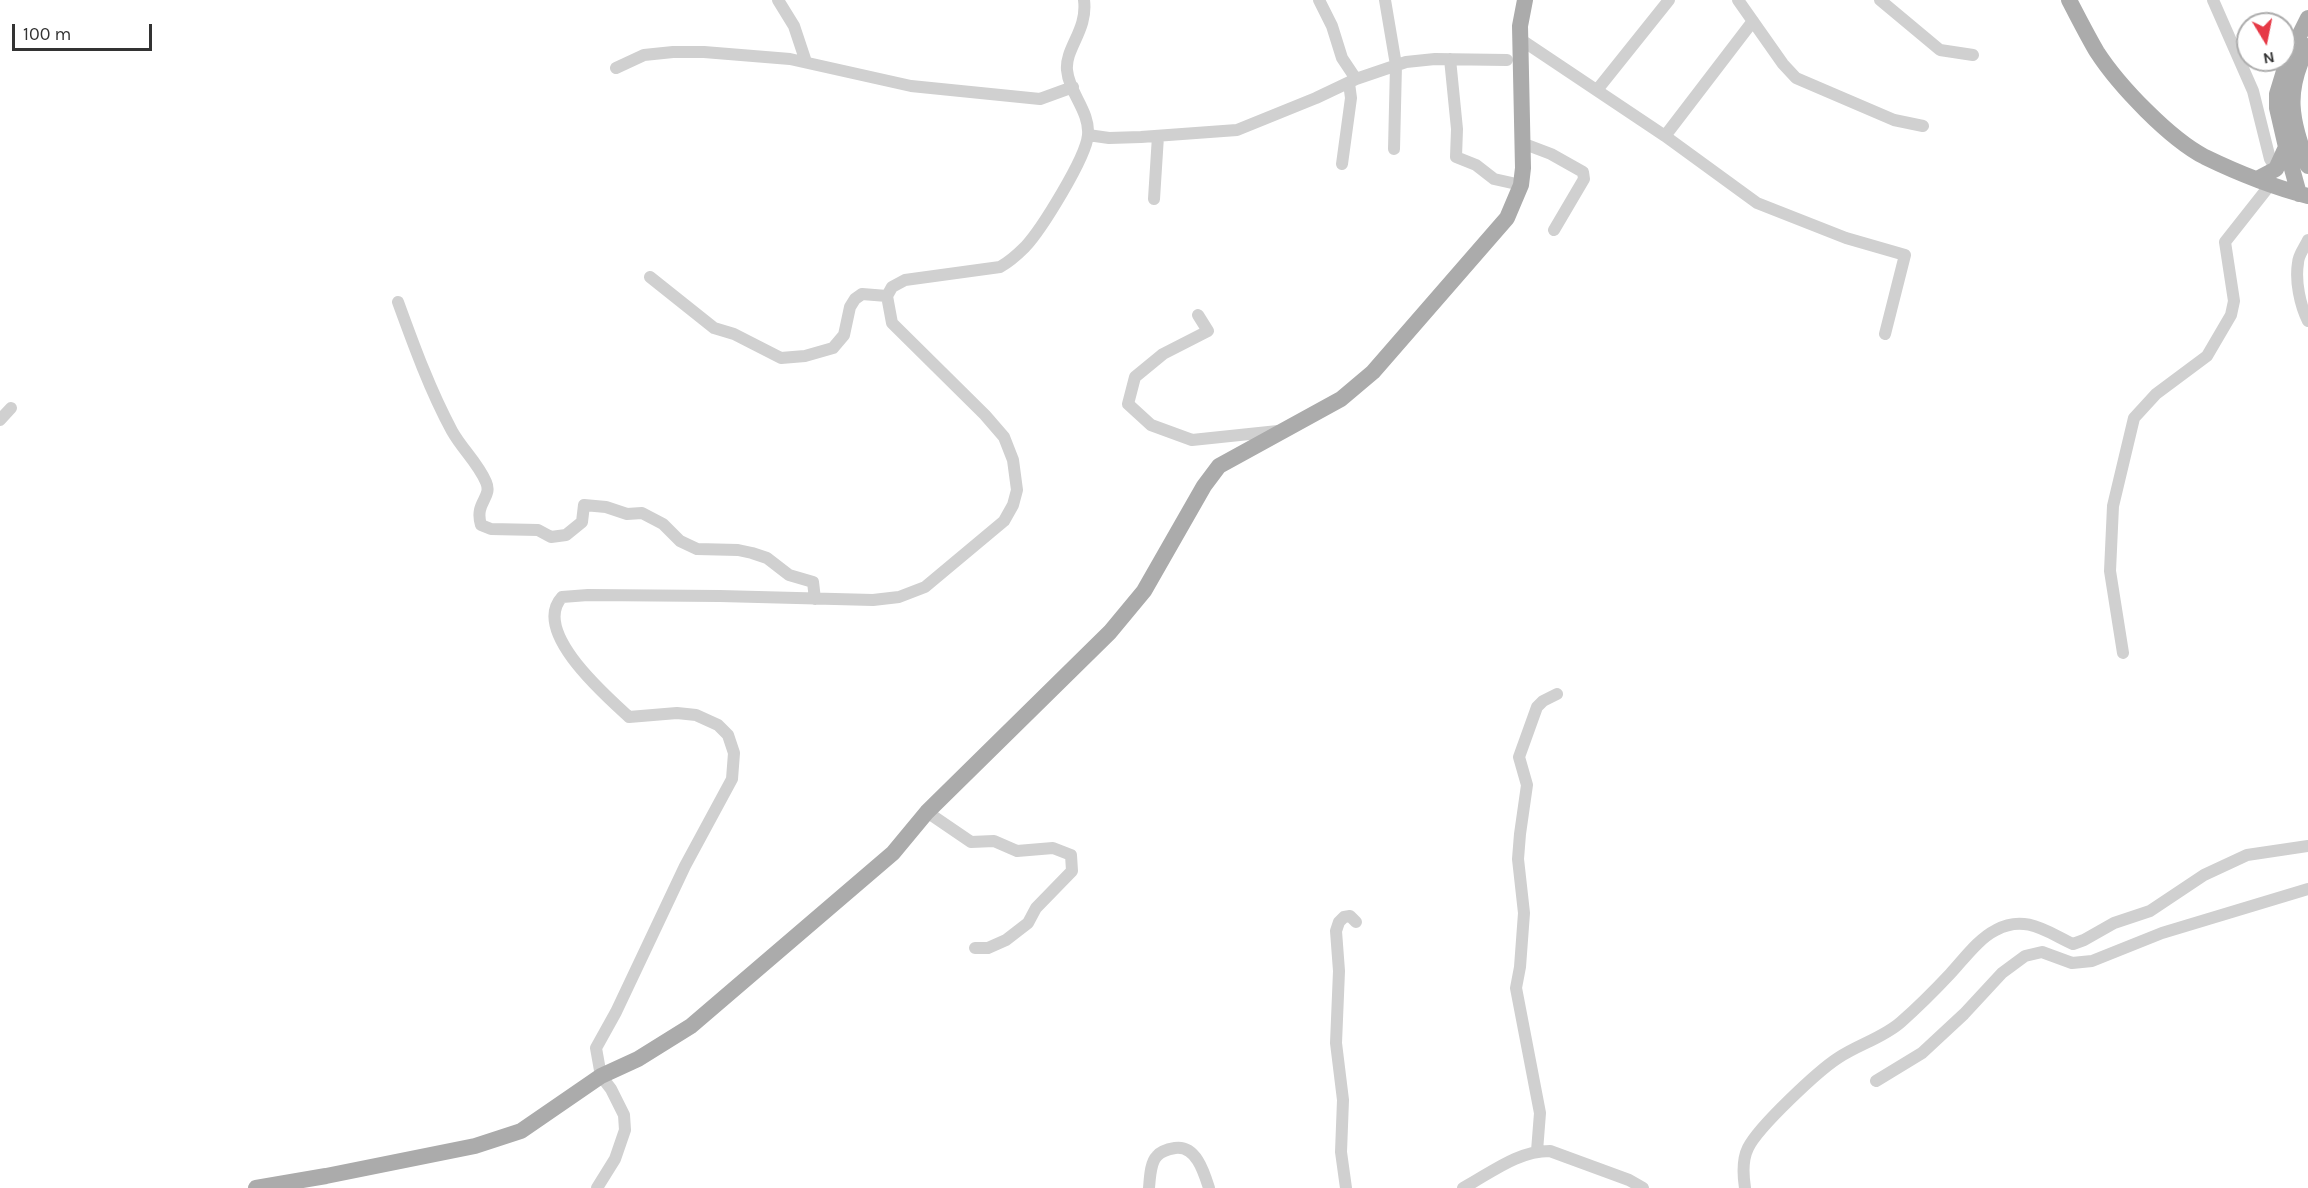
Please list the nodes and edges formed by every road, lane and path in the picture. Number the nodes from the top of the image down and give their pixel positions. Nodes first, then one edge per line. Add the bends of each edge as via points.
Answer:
1 (778, 0) edge
2 (1084, 0) edge
3 (1319, 0) edge
4 (1385, 0) edge
5 (1525, 0) edge
6 (1669, 0) edge
7 (1740, 0) edge
8 (1880, 0) edge
9 (2069, 0) edge
10 (2213, 0) edge
11 (2308, 18) edge
12 (1753, 21) junction
13 (1520, 39) junction
14 (2308, 46) edge
15 (1973, 55) dead end
16 (1450, 59) junction
17 (1507, 60) dead end
18 (806, 62) junction
19 (1396, 65) junction
20 (616, 68) dead end
21 (1352, 81) junction
22 (1072, 87) junction
23 (1597, 90) junction
24 (1923, 126) dead end
25 (1088, 135) junction
26 (1158, 136) junction
27 (1665, 136) junction
28 (1522, 143) junction
29 (2286, 147) junction
30 (1394, 149) dead end
31 (1342, 164) dead end
32 (2308, 167) edge
33 (2268, 178) junction
34 (1521, 185) junction
35 (2303, 195) edge
36 (1154, 199) dead end
37 (1554, 230) dead end
38 (2308, 240) edge
39 (650, 277) dead end
40 (887, 296) junction
41 (398, 302) dead end
42 (1198, 315) dead end
43 (2308, 321) edge
44 (1885, 334) dead end
45 (11, 408) dead end
46 (0, 420) edge
47 (1288, 430) junction
48 (815, 599) junction
49 (2123, 653) dead end
50 (1557, 694) dead end
51 (927, 812) junction
52 (2308, 846) edge
53 (2308, 889) edge
54 (1356, 922) dead end
55 (975, 948) dead end
56 (601, 1076) junction
57 (1876, 1081) dead end
58 (1537, 1151) junction
59 (256, 1188) edge
60 (597, 1188) edge
61 (1149, 1188) edge
62 (1209, 1188) edge
63 (1346, 1188) edge
64 (1463, 1188) edge
65 (1643, 1188) edge
66 (1745, 1188) edge

1 - 18 street via 794,26
2 - 22 street via 1082,29 1066,68
3 - 21 street
4 - 19 street
5 - 13 main road
6 - 23 street
7 - 12 street
8 - 15 street via 1940,50
9 - 33 main road via 2098,54 2136,101 2204,156
10 - 33 street via 2253,91 2270,159
11 - 29 main road via 2288,58 2277,94
12 - 24 street via 1796,78 1894,120
12 - 27 street
13 - 23 street
13 - 28 main road
14 - 32 main road via 2292,87 2292,116
16 - 17 street
16 - 19 street
16 - 34 street via 1456,157 1476,165 1494,179
18 - 20 street via 674,52 644,55
18 - 22 street via 911,86 1040,99
19 - 21 street
19 - 30 street
21 - 26 street via 1237,130
21 - 31 street
22 - 25 street via 1085,114
23 - 27 street
25 - 26 street
25 - 40 street via 1062,192 1027,245 1011,261 969,273 905,280 892,287
26 - 36 street
27 - 44 street via 1757,203 1846,238 1905,255
28 - 34 main road
28 - 37 street via 1583,172 1584,179
29 - 33 main road
29 - 35 main road
32 - 35 main road
33 - 35 main road
33 - 49 street via 2225,242 2234,301 2231,315 2207,356 2156,394 2134,418 2113,507 2110,571
34 - 47 main road via 1507,218 1373,372 1341,399
38 - 43 street via 2297,261 2303,311
39 - 40 street via 714,328 781,358 833,348 844,335 855,299 861,294
40 - 48 street via 892,323 1004,437 1013,460 1017,490 1004,521 925,588 873,600
41 - 48 street via 436,402 487,484 479,507 481,525 490,529 538,530 550,537 566,535 582,522 584,504 627,514 642,513 697,549 738,550 767,558 789,575 813,582
42 - 47 street via 1208,331 1163,354 1135,377 1128,404 1151,425 1192,440
45 - 46 street
47 - 51 main road via 1219,466 1144,591 1110,632
48 - 56 street via 588,595 562,597 556,604 561,642 628,717 696,715 718,725 728,735 734,753 732,779 596,1048
50 - 58 street via 1537,707 1519,758 1527,785 1518,859 1524,913 1516,988 1540,1113
51 - 55 street via 971,842 994,841 1017,851 1053,848 1071,855 1072,871 1036,908 1028,923 997,944
51 - 56 main road via 893,853 691,1026 639,1059
52 - 66 street via 2247,855 2204,874 2150,911 2114,923 2073,944 2032,924 1996,930 1976,945 1900,1023 1839,1057 1772,1119 1749,1146 1744,1160
53 - 57 street via 2162,933 2092,961 2072,963 2042,952 2025,956 2002,973 1922,1053
54 - 63 street via 1350,916 1344,917 1336,931 1336,1043 1343,1100 1341,1152
56 - 59 main road via 521,1131 475,1146
56 - 60 street via 624,1115 625,1130 615,1159
58 - 64 street via 1521,1155
58 - 65 street via 1569,1156
61 - 62 street via 1157,1155 1181,1147 1200,1163

